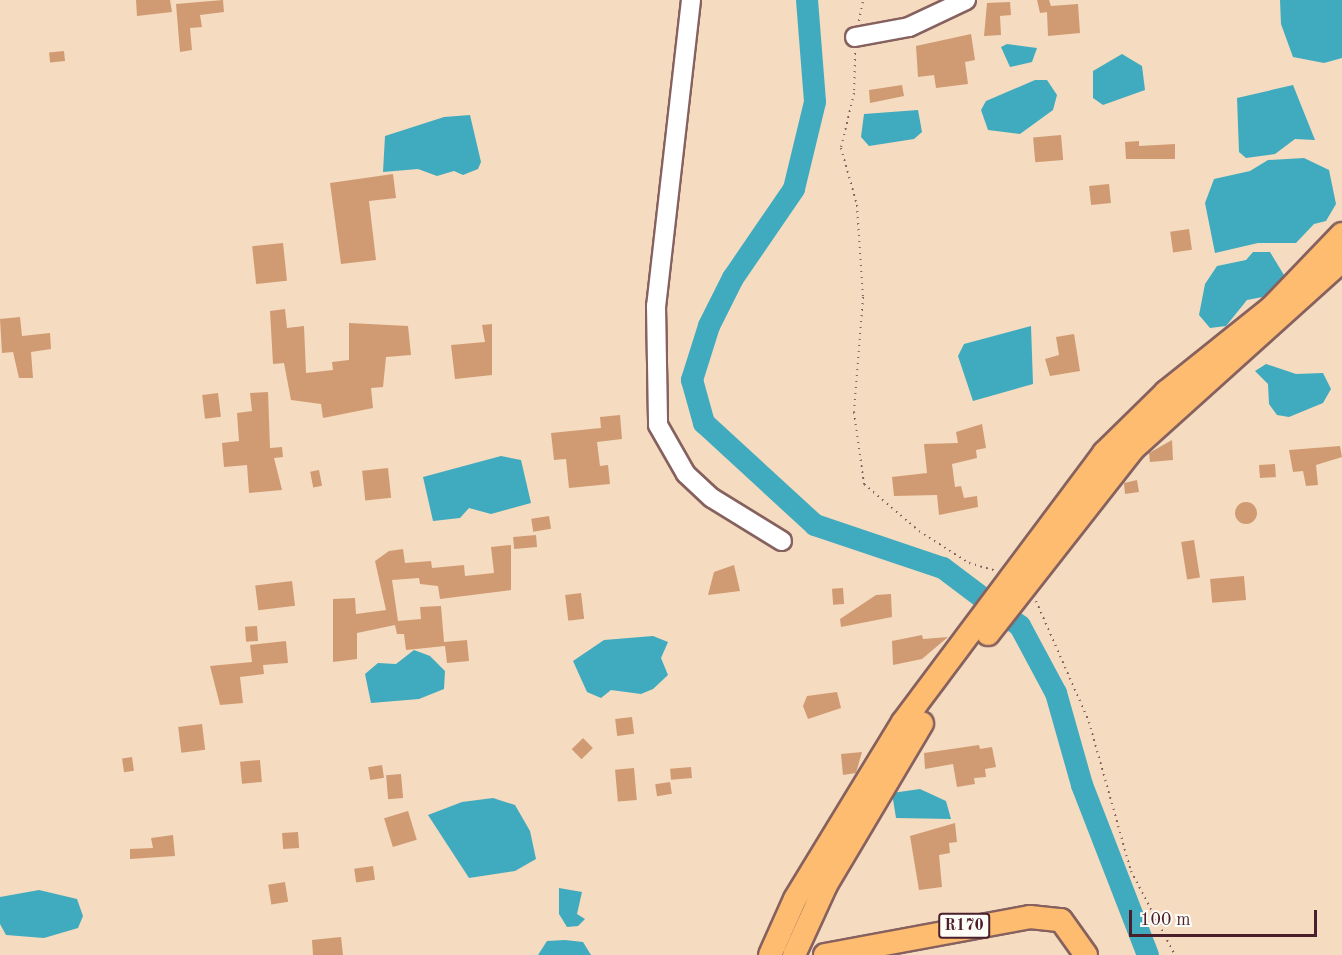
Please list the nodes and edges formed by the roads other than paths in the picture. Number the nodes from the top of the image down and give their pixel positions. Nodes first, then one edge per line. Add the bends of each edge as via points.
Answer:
1 (691, 0) edge
2 (966, 0) edge
3 (855, 37) road end
4 (1342, 234) edge
5 (1342, 261) edge
6 (782, 541) dead end
7 (1017, 584) junction
8 (961, 657) junction
9 (770, 955) edge
10 (794, 955) edge
11 (825, 955) edge
12 (1086, 955) edge

1 - 6 street via 656,306 658,425 686,474 712,498
2 - 3 street via 909,27
4 - 7 main road via 1272,307 1135,418
5 - 7 main road via 1133,449
7 - 8 main road
8 - 9 main road via 897,731 795,899
8 - 10 main road via 825,885
11 - 12 main road, R170 via 1030,917 1060,920

